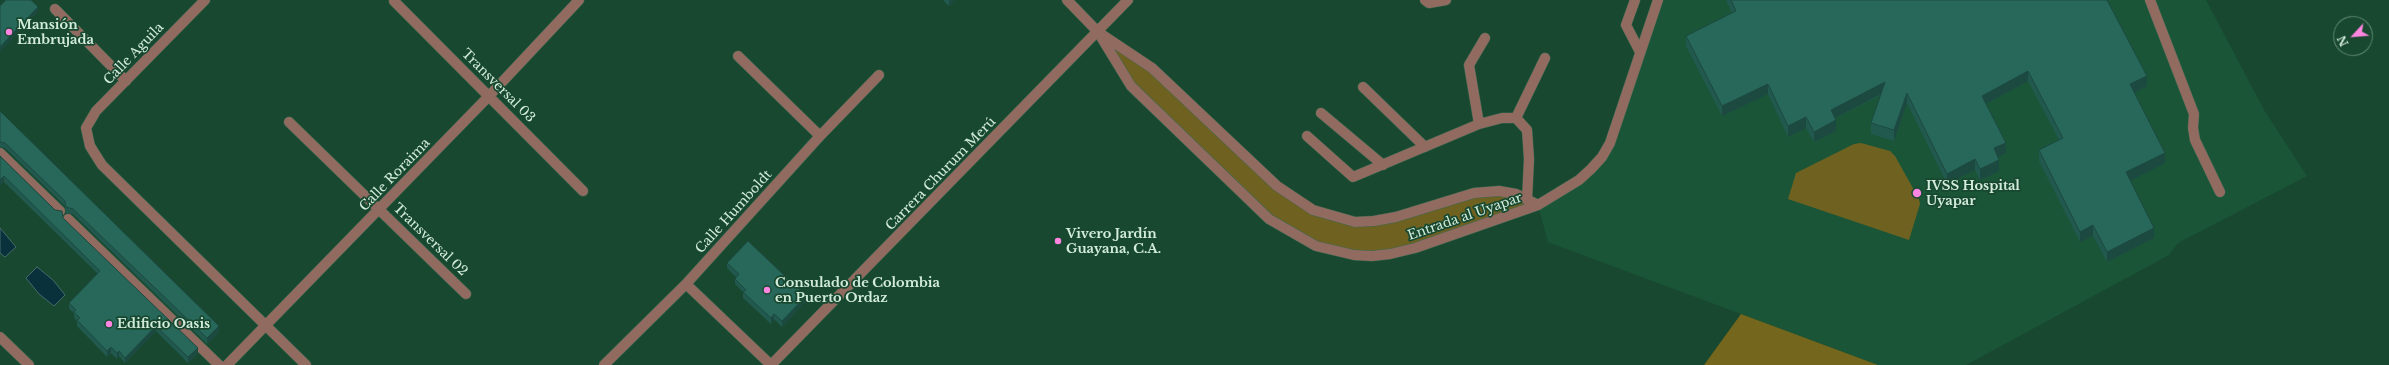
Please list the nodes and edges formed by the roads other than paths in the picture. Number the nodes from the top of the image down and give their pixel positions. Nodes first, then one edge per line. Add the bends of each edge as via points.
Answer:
1 (205, 0) edge
2 (579, 0) edge
3 (1067, 0) edge
4 (1128, 0) edge
5 (1425, 0) edge
6 (1446, 0) edge
7 (1635, 0) edge
8 (1658, 0) edge
9 (2150, 0) edge
10 (394, 1) edge
11 (55, 9) dead end
12 (1098, 32) junction
13 (1485, 38) dead end
14 (1640, 52) junction
15 (738, 56) dead end
16 (1545, 58) dead end
17 (880, 75) dead end
18 (126, 81) junction
19 (1363, 87) dead end
20 (489, 96) junction
21 (1321, 113) dead end
22 (1516, 118) junction
23 (289, 122) dead end
24 (1479, 124) junction
25 (820, 136) junction
26 (1307, 136) dead end
27 (1425, 147) junction
28 (0, 153) edge
29 (1383, 165) junction
30 (583, 191) dead end
31 (2220, 192) dead end
32 (1527, 200) junction
33 (1538, 205) junction
34 (380, 209) junction
35 (60, 211) edge
36 (68, 219) dead end
37 (686, 284) junction
38 (466, 294) dead end
39 (266, 324) junction
40 (0, 337) edge
41 (29, 365) edge
42 (219, 365) edge
43 (226, 365) edge
44 (306, 365) edge
45 (604, 365) edge
46 (771, 365) edge

1 - 18 street, Calle Aguila
2 - 20 street, Calle Roraima
3 - 12 street
4 - 12 street, Carrera Churum Merú
5 - 6 street via 1429,3
7 - 14 street via 1626,25
8 - 14 street
9 - 31 street via 2194,114 2195,140
10 - 20 street, Transversal 03
11 - 18 street
12 - 32 street, Entrada al Uyapar via 1152,68 1277,186 1313,210 1355,222 1396,217 1474,193 1499,191 1516,194
12 - 33 street, Entrada al Uyapar via 1131,86 1222,176 1268,219 1316,246 1354,255 1390,254
12 - 46 street, Carrera Churum Merú
13 - 24 street via 1469,65
14 - 33 street via 1610,143 1602,157 1578,180
15 - 25 street
16 - 22 street
17 - 25 street, Calle Humboldt
18 - 39 street, Calle Aguila via 96,111 86,128 90,146 102,165
19 - 27 street
20 - 30 street, Transversal 03
20 - 34 street, Calle Roraima
21 - 29 street
22 - 24 street via 1502,118
22 - 32 street via 1527,130
23 - 34 street, Transversal 02
24 - 27 street
25 - 37 street, Calle Humboldt
26 - 29 street via 1350,177
27 - 29 street
28 - 35 street
32 - 33 street, Entrada al Uyapar
34 - 38 street, Transversal 02
34 - 39 street, Calle Roraima
36 - 42 street
37 - 45 street, Calle Humboldt
37 - 46 street
39 - 43 street, Calle Roraima
39 - 44 street
40 - 41 street

